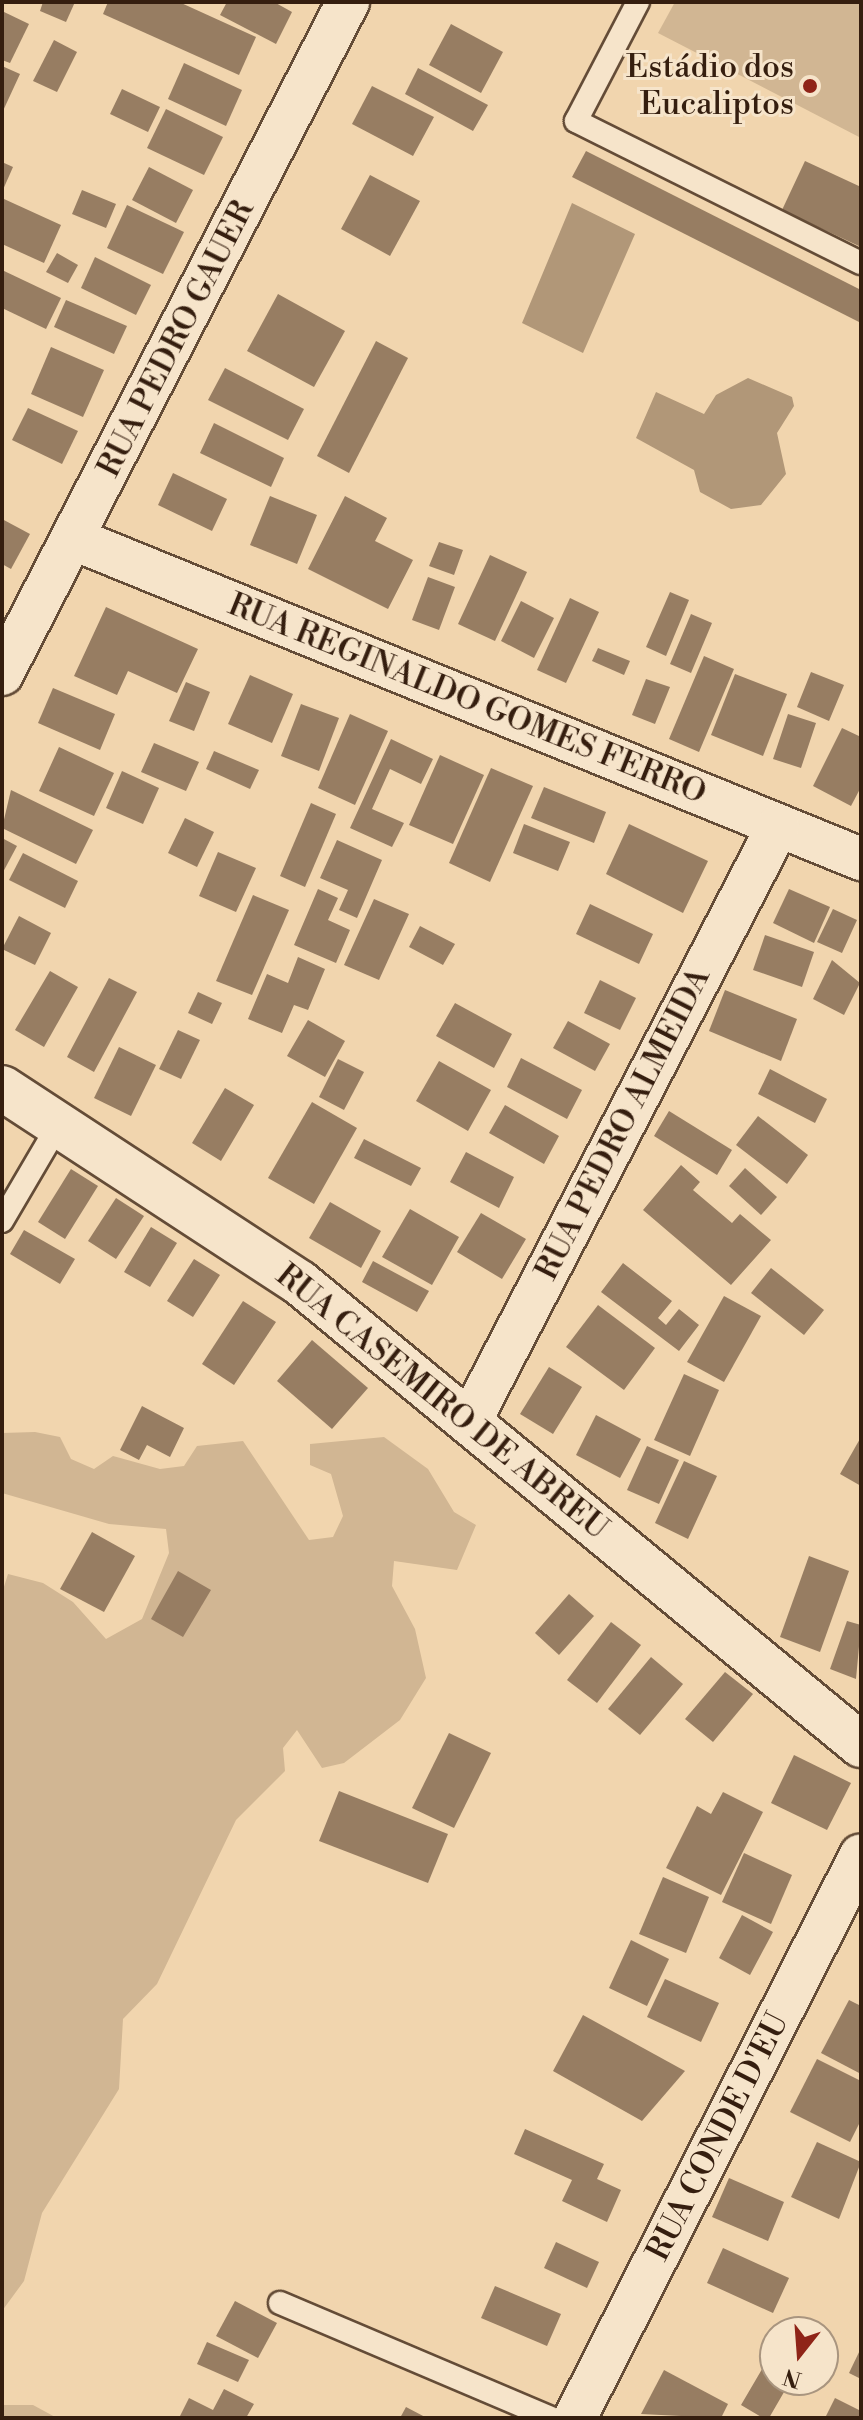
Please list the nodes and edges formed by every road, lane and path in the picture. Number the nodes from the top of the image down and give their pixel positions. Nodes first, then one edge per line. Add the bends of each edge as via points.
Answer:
1 (348, 2) edge
2 (638, 2) edge
3 (861, 263) edge
4 (74, 539) junction
5 (2, 674) edge
6 (778, 826) junction
7 (861, 859) edge
8 (2, 1088) edge
9 (59, 1124) junction
10 (2, 1221) edge
11 (469, 1423) junction
12 (861, 1745) edge
13 (861, 1855) edge
14 (280, 2303) dead end
15 (551, 2418) edge
16 (575, 2418) edge

1 - 4 street, RUA PEDRO GAUER
2 - 3 lane via 576,121
4 - 5 street, RUA PEDRO GAUER
4 - 6 street, RUA REGINALDO GOMES FERRO
6 - 7 street, RUA REGINALDO GOMES FERRO
6 - 11 street, RUA PEDRO ALMEIDA
8 - 9 street, RUA CASEMIRO DE ABREU
9 - 10 lane
9 - 11 street, RUA CASEMIRO DE ABREU via 300,1283
11 - 12 street, RUA CASEMIRO DE ABREU
13 - 16 street, RUA CONDE D'EU
14 - 15 lane

